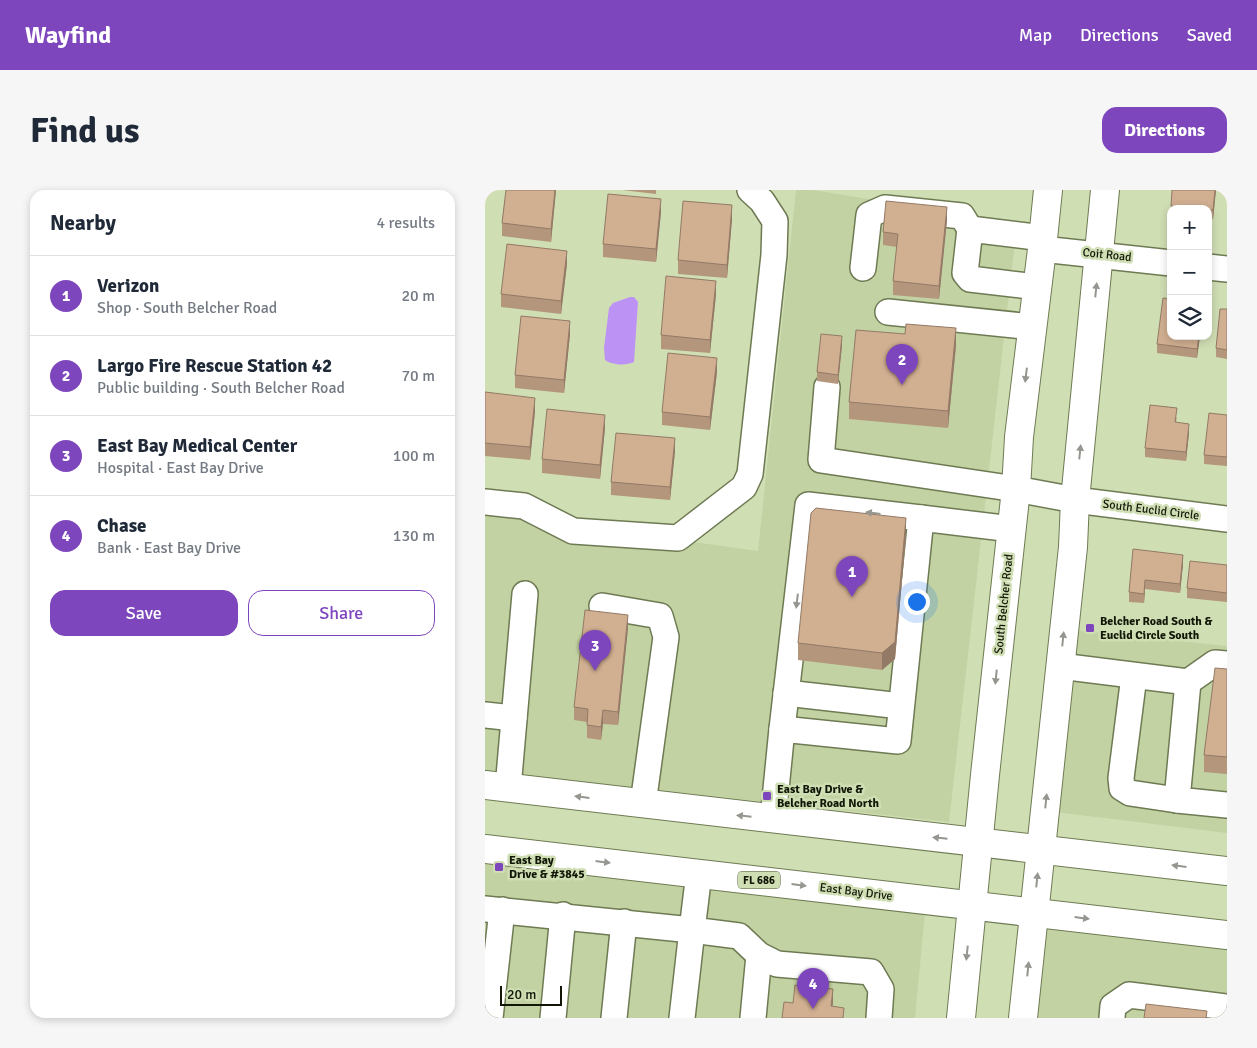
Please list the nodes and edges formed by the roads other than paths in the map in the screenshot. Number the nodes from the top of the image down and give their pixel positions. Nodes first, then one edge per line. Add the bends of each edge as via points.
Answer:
1 (750, 190) edge
2 (1048, 190) edge
3 (1105, 190) edge
4 (970, 229) junction
5 (1043, 244) junction
6 (1100, 254) junction
7 (1167, 262) edge
8 (1212, 267) edge
9 (863, 268) dead end
10 (1227, 269) edge
11 (1037, 287) junction
12 (888, 312) dead end
13 (1033, 327) junction
14 (827, 387) dead end
15 (1016, 489) junction
16 (1075, 500) junction
17 (485, 502) edge
18 (921, 518) junction
19 (1227, 519) edge
20 (1012, 529) junction
21 (525, 594) dead end
22 (603, 606) dead end
23 (1227, 664) edge
24 (1060, 666) junction
25 (1134, 676) junction
26 (1188, 682) junction
27 (786, 693) junction
28 (901, 706) junction
29 (485, 715) edge
30 (514, 718) junction
31 (782, 729) junction
32 (497, 787) edge
33 (1177, 800) junction
34 (643, 804) junction
35 (1227, 805) edge
36 (773, 819) junction
37 (978, 842) junction
38 (485, 848) edge
39 (1041, 849) junction
40 (1227, 871) edge
41 (699, 874) junction
42 (972, 904) junction
43 (494, 909) edge
44 (1034, 912) junction
45 (563, 915) junction
46 (624, 922) junction
47 (692, 930) junction
48 (1227, 935) edge
49 (759, 955) junction
50 (1227, 1007) edge
51 (750, 1013) edge
52 (490, 1018) edge
53 (553, 1018) edge
54 (614, 1018) edge
55 (682, 1018) edge
56 (879, 1018) edge
57 (961, 1018) edge
58 (1023, 1018) edge
59 (1112, 1018) edge

1 - 17 street via 775,221 750,474 744,487 678,538 573,531 524,506
2 - 5 main road, South Belcher Road
3 - 6 main road
4 - 5 street, Coit Road
4 - 9 street via 962,216 885,208 869,215
4 - 11 street via 965,274 970,279
5 - 6 street, Coit Road
5 - 11 main road, South Belcher Road
6 - 7 street, Coit Road
16 -> 6 main road
8 - 10 street
11 - 13 main road, South Belcher Road
12 - 13 street
13 -> 15 main road, South Belcher Road
14 - 15 street, South Euclid Circle via 821,460
15 - 16 street, South Euclid Circle
15 - 20 main road, South Belcher Road
16 - 19 street, South Euclid Circle
24 -> 16 main road
18 - 20 street
18 -> 27 street via 808,505
18 - 28 street
20 -> 37 main road, South Belcher Road
21 - 30 street
22 - 34 street via 660,616 666,637
23 - 26 street via 1215,663
24 - 25 street
39 -> 24 main road
25 - 26 street
25 - 33 street via 1122,788
26 - 33 street
27 - 28 street
27 - 31 street
28 - 31 street via 898,741
29 - 30 street
30 - 32 street
31 - 36 street
34 -> 32 main road
33 - 35 street
36 -> 34 main road
37 -> 36 main road
37 - 39 main road
37 - 42 main road, South Belcher Road
38 -> 41 main road, East Bay Drive / FL 686
40 -> 39 main road
44 -> 39 main road
41 -> 42 main road, East Bay Drive / FL 686
41 - 47 street
42 - 44 main road, East Bay Drive / FL 686
42 -> 57 main road, South Belcher Road
43 - 45 street
43 - 52 street
44 -> 48 main road, East Bay Drive / FL 686
58 -> 44 main road
45 - 46 street
45 - 53 street
46 - 47 street
46 - 54 street
47 - 49 street via 739,936
47 - 55 street
49 - 51 street
49 - 56 street via 777,964 871,972 881,989
50 - 59 street via 1129,995 1113,1006

